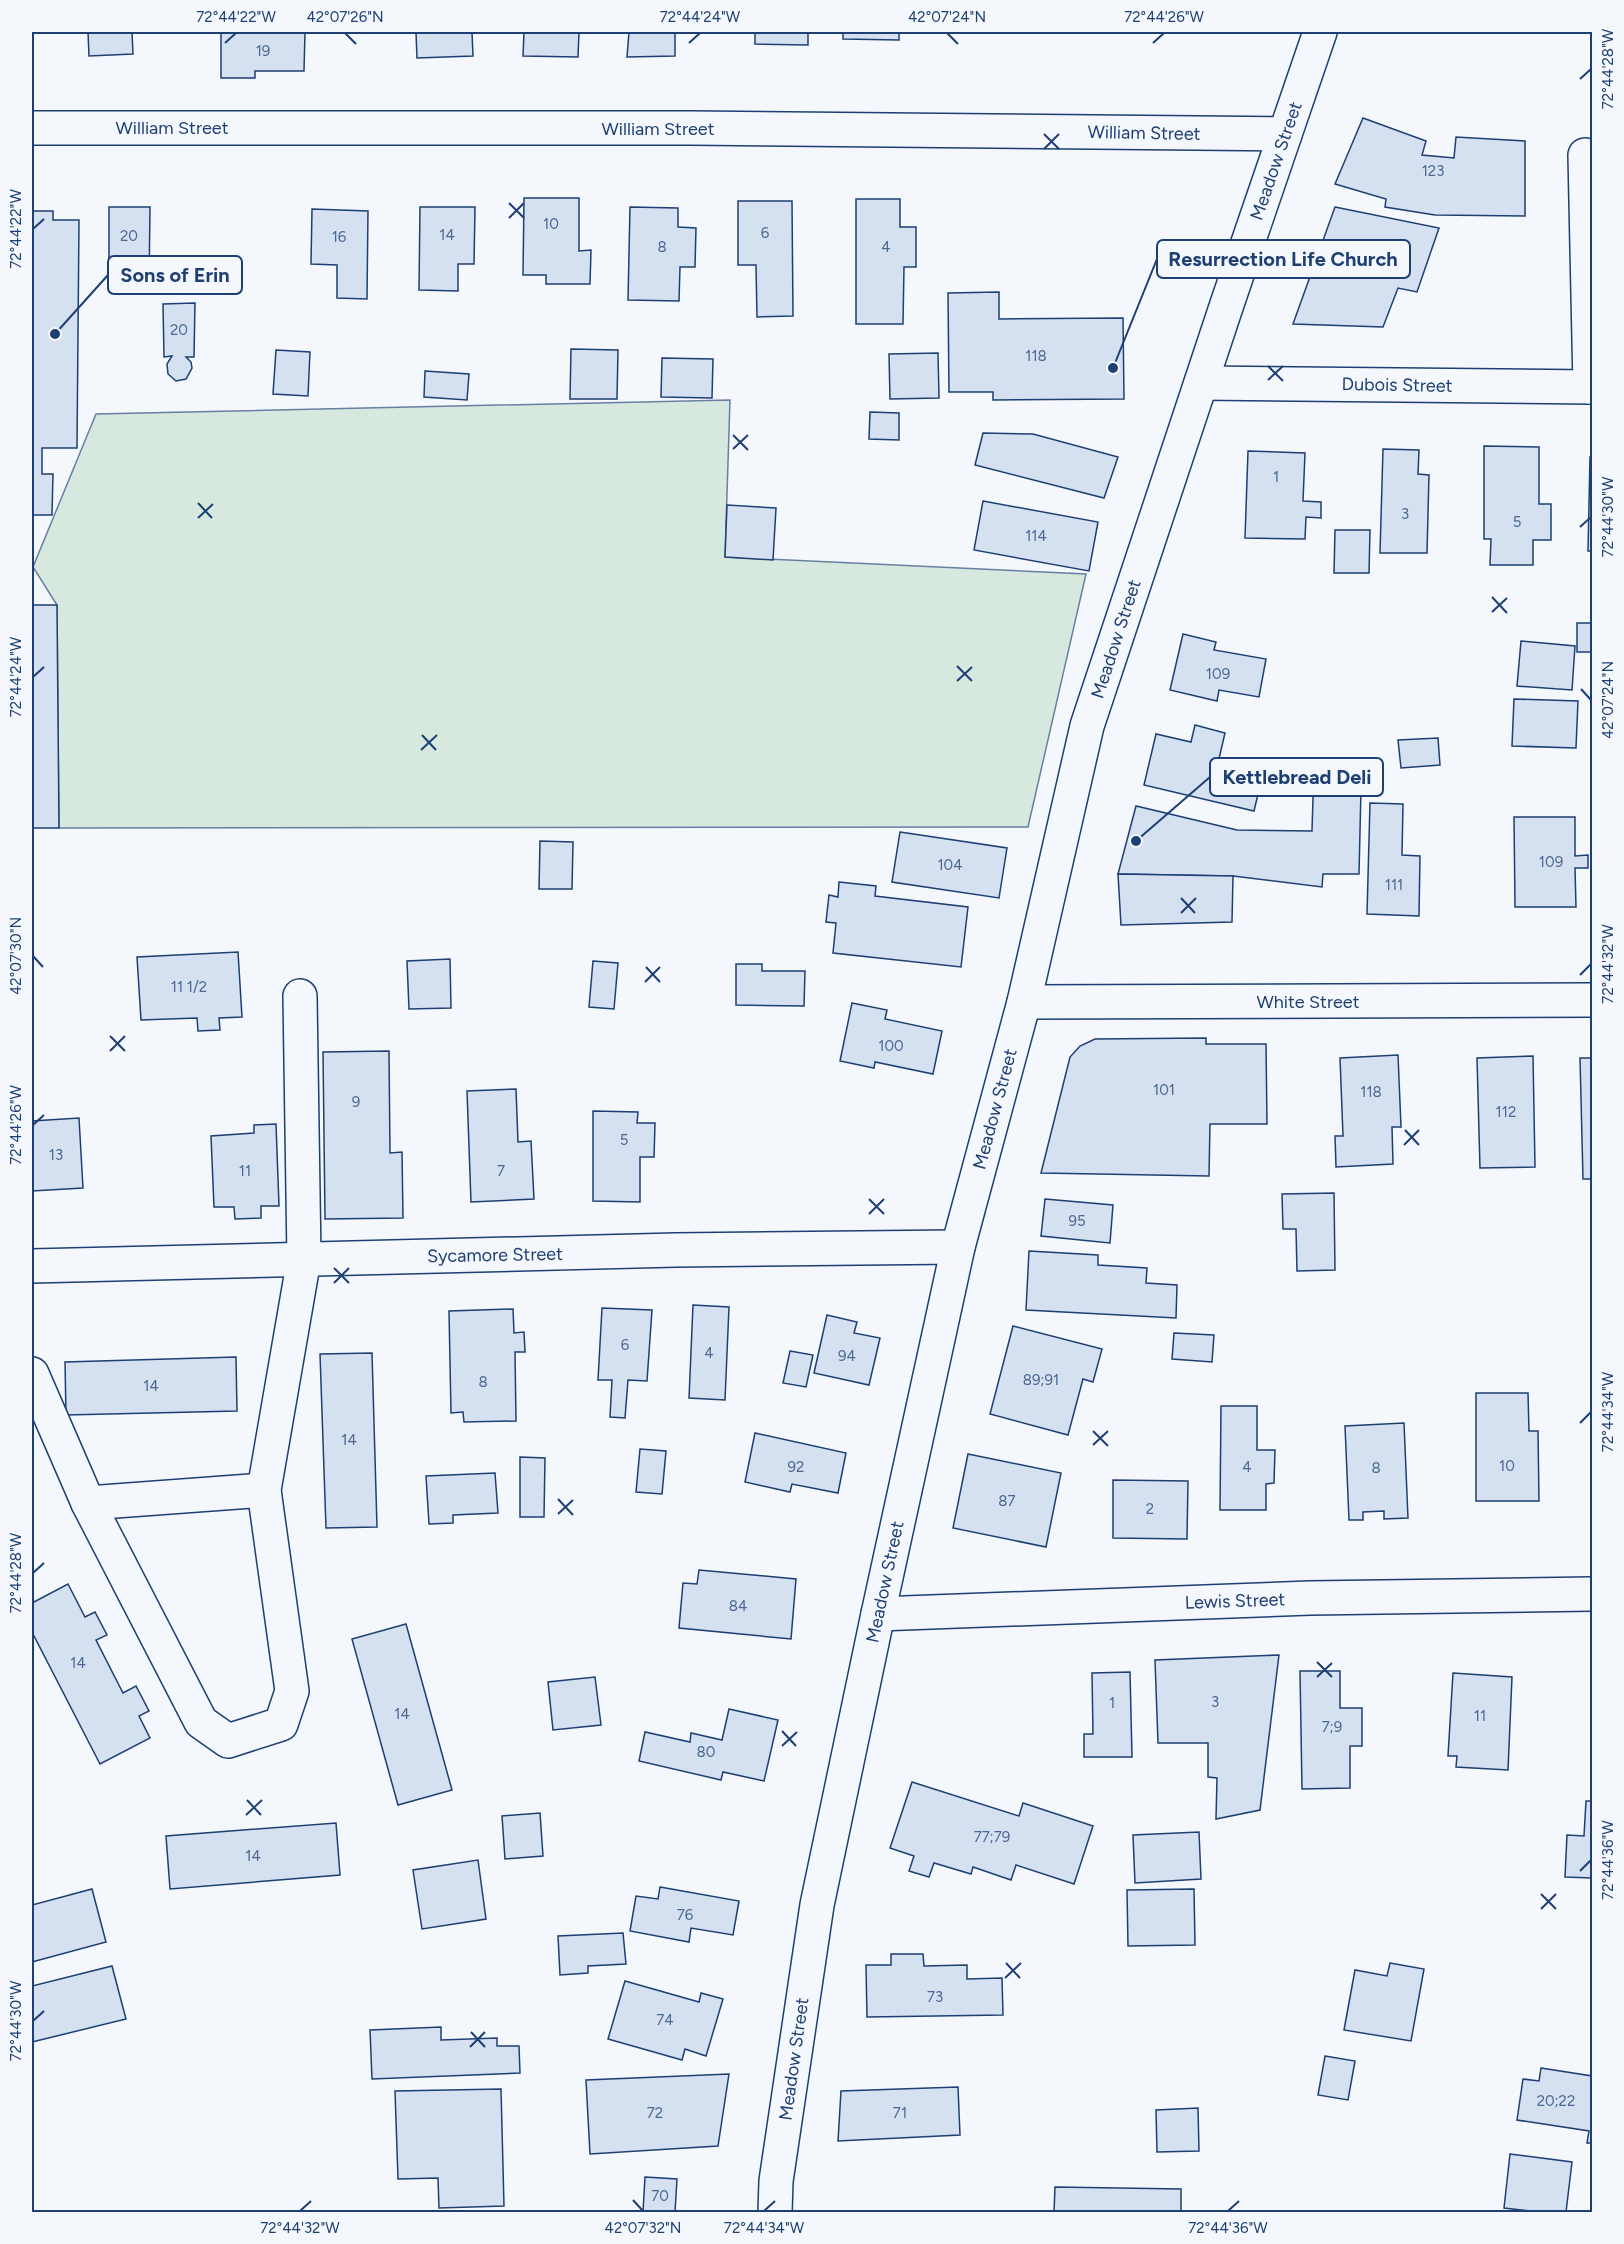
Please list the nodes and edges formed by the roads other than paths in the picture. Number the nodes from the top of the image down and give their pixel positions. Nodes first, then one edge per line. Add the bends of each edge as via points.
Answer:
1 (1320, 32) edge
2 (32, 128) edge
3 (1285, 134) junction
4 (1585, 155) dead end
5 (1201, 383) junction
6 (1591, 387) edge
7 (300, 996) dead end
8 (1593, 1000) edge
9 (1024, 1002) junction
10 (958, 1247) junction
11 (303, 1259) junction
12 (32, 1266) edge
13 (32, 1374) edge
14 (264, 1490) junction
15 (88, 1503) junction
16 (1593, 1594) edge
17 (879, 1614) junction
18 (775, 2212) edge

1 - 3 street, Meadow Street
2 - 3 street, William Street via 690,128
3 - 5 street, Meadow Street
4 - 6 street
5 - 6 street, Dubois Street
5 - 9 street, Meadow Street via 1088,726
7 - 11 street
8 - 9 street, White Street
9 - 10 street, Meadow Street
10 - 11 street, Sycamore Street
10 - 17 street, Meadow Street
11 - 12 street, Sycamore Street
11 - 14 street
13 - 15 street
14 - 15 street
14 - 15 street via 292,1691 281,1724 228,1741 201,1722
16 - 17 street, Lewis Street via 1310,1598
17 - 18 street, Meadow Street via 817,1905 776,2181

